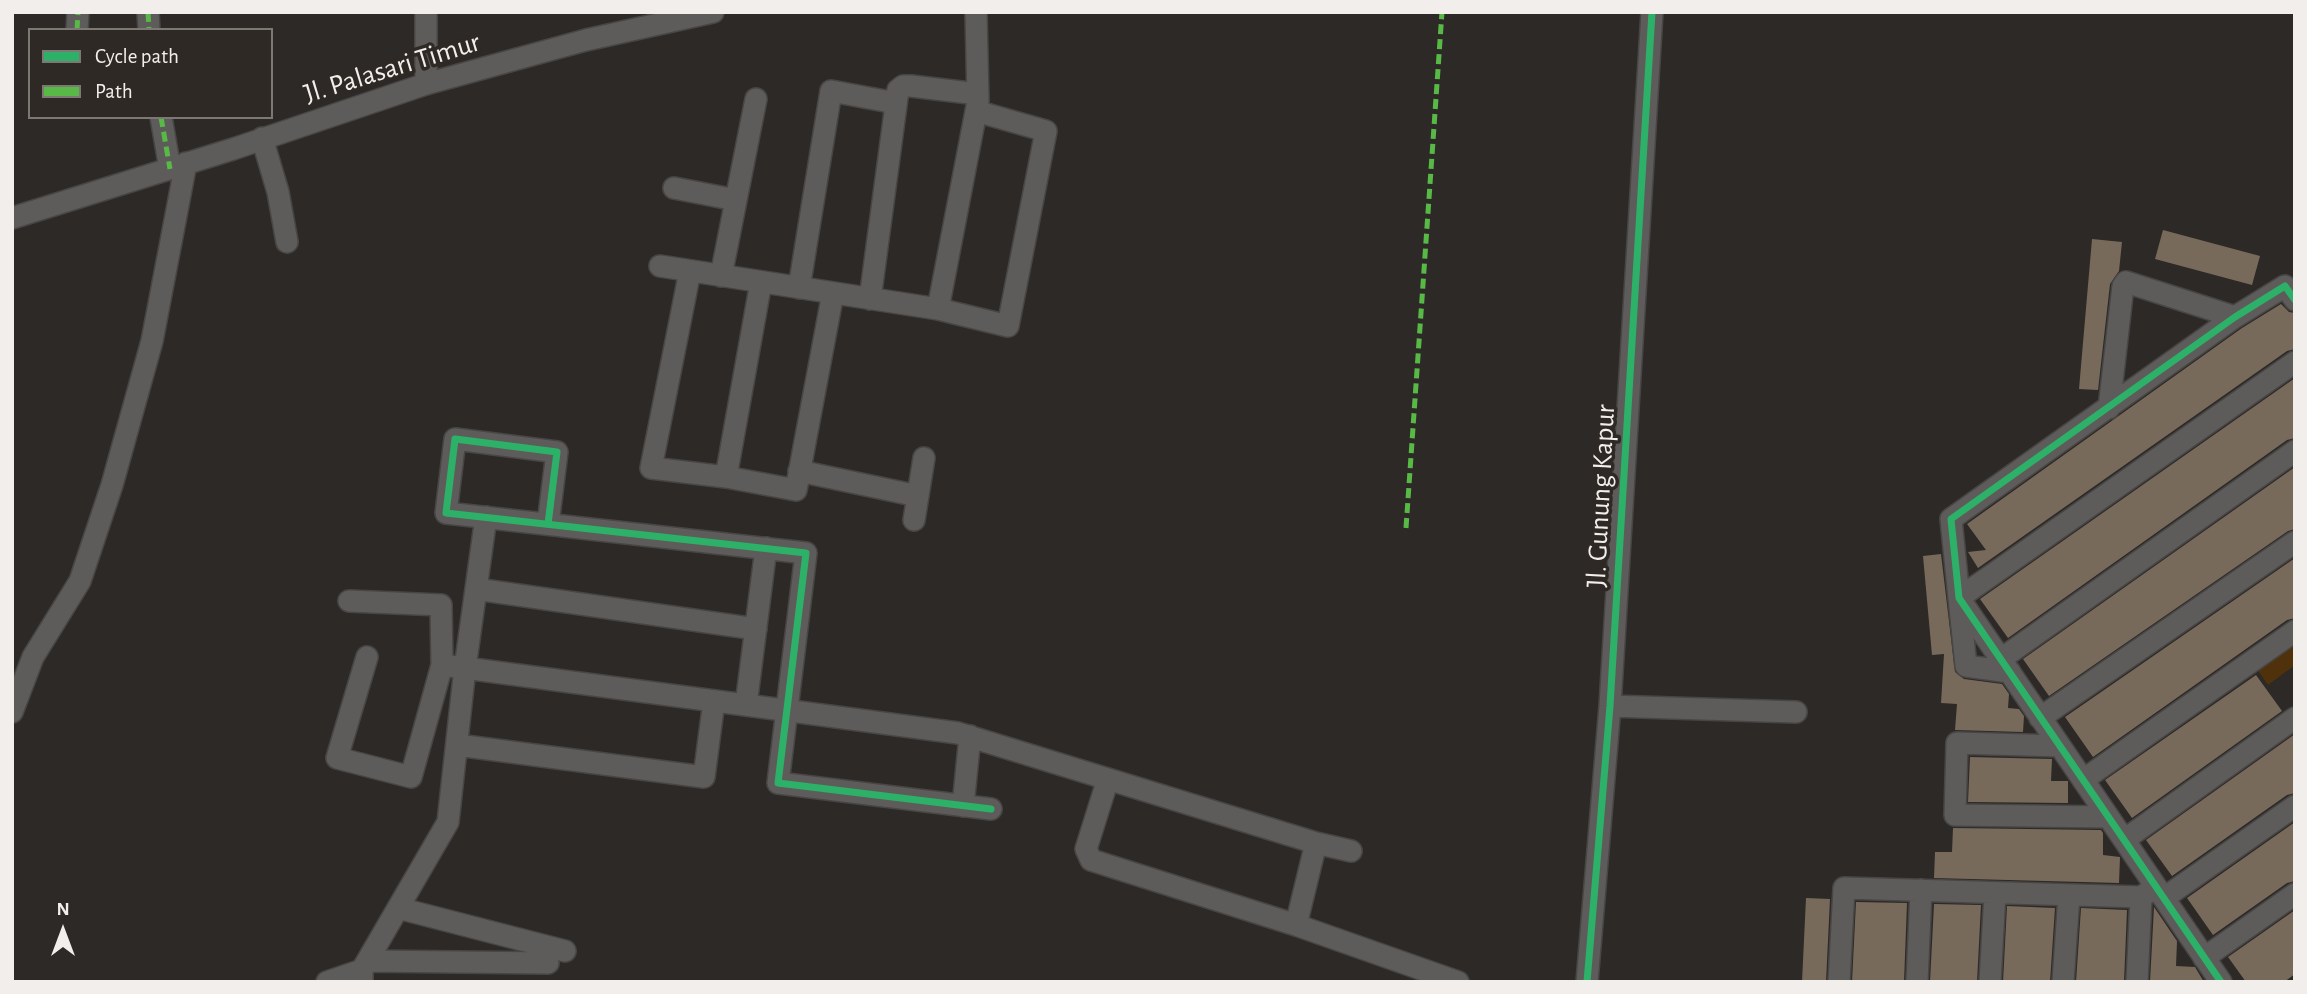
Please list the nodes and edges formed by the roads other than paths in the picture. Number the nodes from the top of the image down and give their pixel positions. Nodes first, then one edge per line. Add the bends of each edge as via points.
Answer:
1 (426, 12) edge
2 (713, 12) edge
3 (976, 12) edge
4 (1653, 12) edge
5 (426, 84) junction
6 (756, 99) dead end
7 (977, 102) junction
8 (896, 103) junction
9 (162, 119) edge
10 (262, 138) junction
11 (178, 166) junction
12 (674, 188) dead end
13 (736, 200) junction
14 (12, 218) edge
15 (287, 242) dead end
16 (660, 266) dead end
17 (690, 271) junction
18 (721, 276) junction
19 (761, 282) junction
20 (799, 288) junction
21 (833, 293) junction
22 (870, 299) junction
23 (2295, 300) edge
24 (938, 309) junction
25 (2235, 317) junction
26 (2295, 362) edge
27 (2109, 408) junction
28 (2295, 451) edge
29 (923, 458) dead end
30 (799, 471) junction
31 (726, 477) junction
32 (918, 496) junction
33 (486, 517) junction
34 (914, 520) dead end
35 (548, 524) junction
36 (2295, 542) edge
37 (766, 548) junction
38 (476, 590) junction
39 (1959, 598) junction
40 (349, 601) dead end
41 (756, 629) junction
42 (2295, 631) edge
43 (367, 657) dead end
44 (442, 665) junction
45 (2005, 666) junction
46 (465, 668) junction
47 (714, 701) junction
48 (746, 705) junction
49 (1610, 706) junction
50 (786, 711) junction
51 (12, 712) edge
52 (1796, 712) dead end
53 (2040, 718) junction
54 (2295, 718) edge
55 (970, 736) junction
56 (457, 745) junction
57 (2060, 746) junction
58 (1108, 779) junction
59 (2083, 780) junction
60 (963, 806) junction
61 (2295, 806) edge
62 (990, 809) dead end
63 (2108, 817) junction
64 (2124, 840) junction
65 (1316, 843) junction
66 (1351, 851) dead end
67 (1921, 890) junction
68 (1995, 892) junction
69 (2154, 894) junction
70 (2295, 894) edge
71 (2069, 895) junction
72 (398, 908) junction
73 (1296, 925) junction
74 (552, 960) edge
75 (364, 971) edge
76 (2213, 973) edge
77 (327, 982) edge
78 (1458, 982) edge
79 (1587, 982) edge
80 (1839, 982) edge
81 (1917, 982) edge
82 (1990, 982) edge
83 (2063, 982) edge
84 (2137, 982) edge

1 - 5 street
2 - 5 street, Jl. Palasari Timur via 586,40
3 - 7 street
4 - 49 street, Jl. Gunung Kapur
5 - 10 street, Jl. Palasari Timur
6 - 13 street
7 - 8 street via 903,86
7 - 24 street
7 - 24 street via 1046,131 1008,326
8 - 20 street via 831,91
8 - 22 street
9 - 11 street
10 - 11 street, Jl. Palasari Timur
10 - 15 street
11 - 14 street, Jl. Palasari Timur
11 - 51 street via 152,341 112,485 80,581 33,657
12 - 13 street
13 - 18 street
16 - 17 street
17 - 18 street
17 - 31 street via 651,468
18 - 19 street
19 - 20 street
19 - 31 street
20 - 21 street
21 - 22 street
21 - 30 street
22 - 24 street
23 - 25 street via 2285,286
25 - 27 street
25 - 27 street via 2126,282
26 - 39 street
27 - 39 street via 1951,519
28 - 45 street
29 - 32 street
30 - 31 street via 796,490
30 - 32 street
32 - 34 street
33 - 35 street
33 - 35 street via 446,513 455,439 557,452
33 - 38 street
35 - 37 street
36 - 53 street
37 - 41 street
37 - 50 street via 806,553
38 - 41 street
38 - 46 street
39 - 45 street
39 - 45 street via 1966,666
40 - 44 street via 441,605
41 - 48 street
42 - 59 street
43 - 44 street via 337,758 411,777
44 - 46 street
45 - 53 street
46 - 47 street
46 - 56 street
47 - 48 street
47 - 56 street via 704,777
48 - 50 street
49 - 52 street
49 - 79 street, Jl. Gunung Kapur
50 - 55 street
50 - 60 street via 778,783
53 - 57 street
54 - 64 street
55 - 58 street
55 - 60 street
56 - 72 street via 448,822
57 - 59 street
57 - 63 street via 1957,743 1955,815
58 - 65 street
58 - 73 street via 1086,849 1091,860
59 - 63 street
60 - 62 street
61 - 69 street
63 - 64 street
64 - 69 street
65 - 66 street
65 - 73 street
67 - 68 street
67 - 80 street via 1844,888
67 - 81 street
68 - 71 street
68 - 82 street
69 - 71 street
69 - 76 street
69 - 84 street
70 - 76 street
71 - 83 street
72 - 74 street
72 - 75 street
73 - 78 street
74 - 75 street
75 - 77 street

